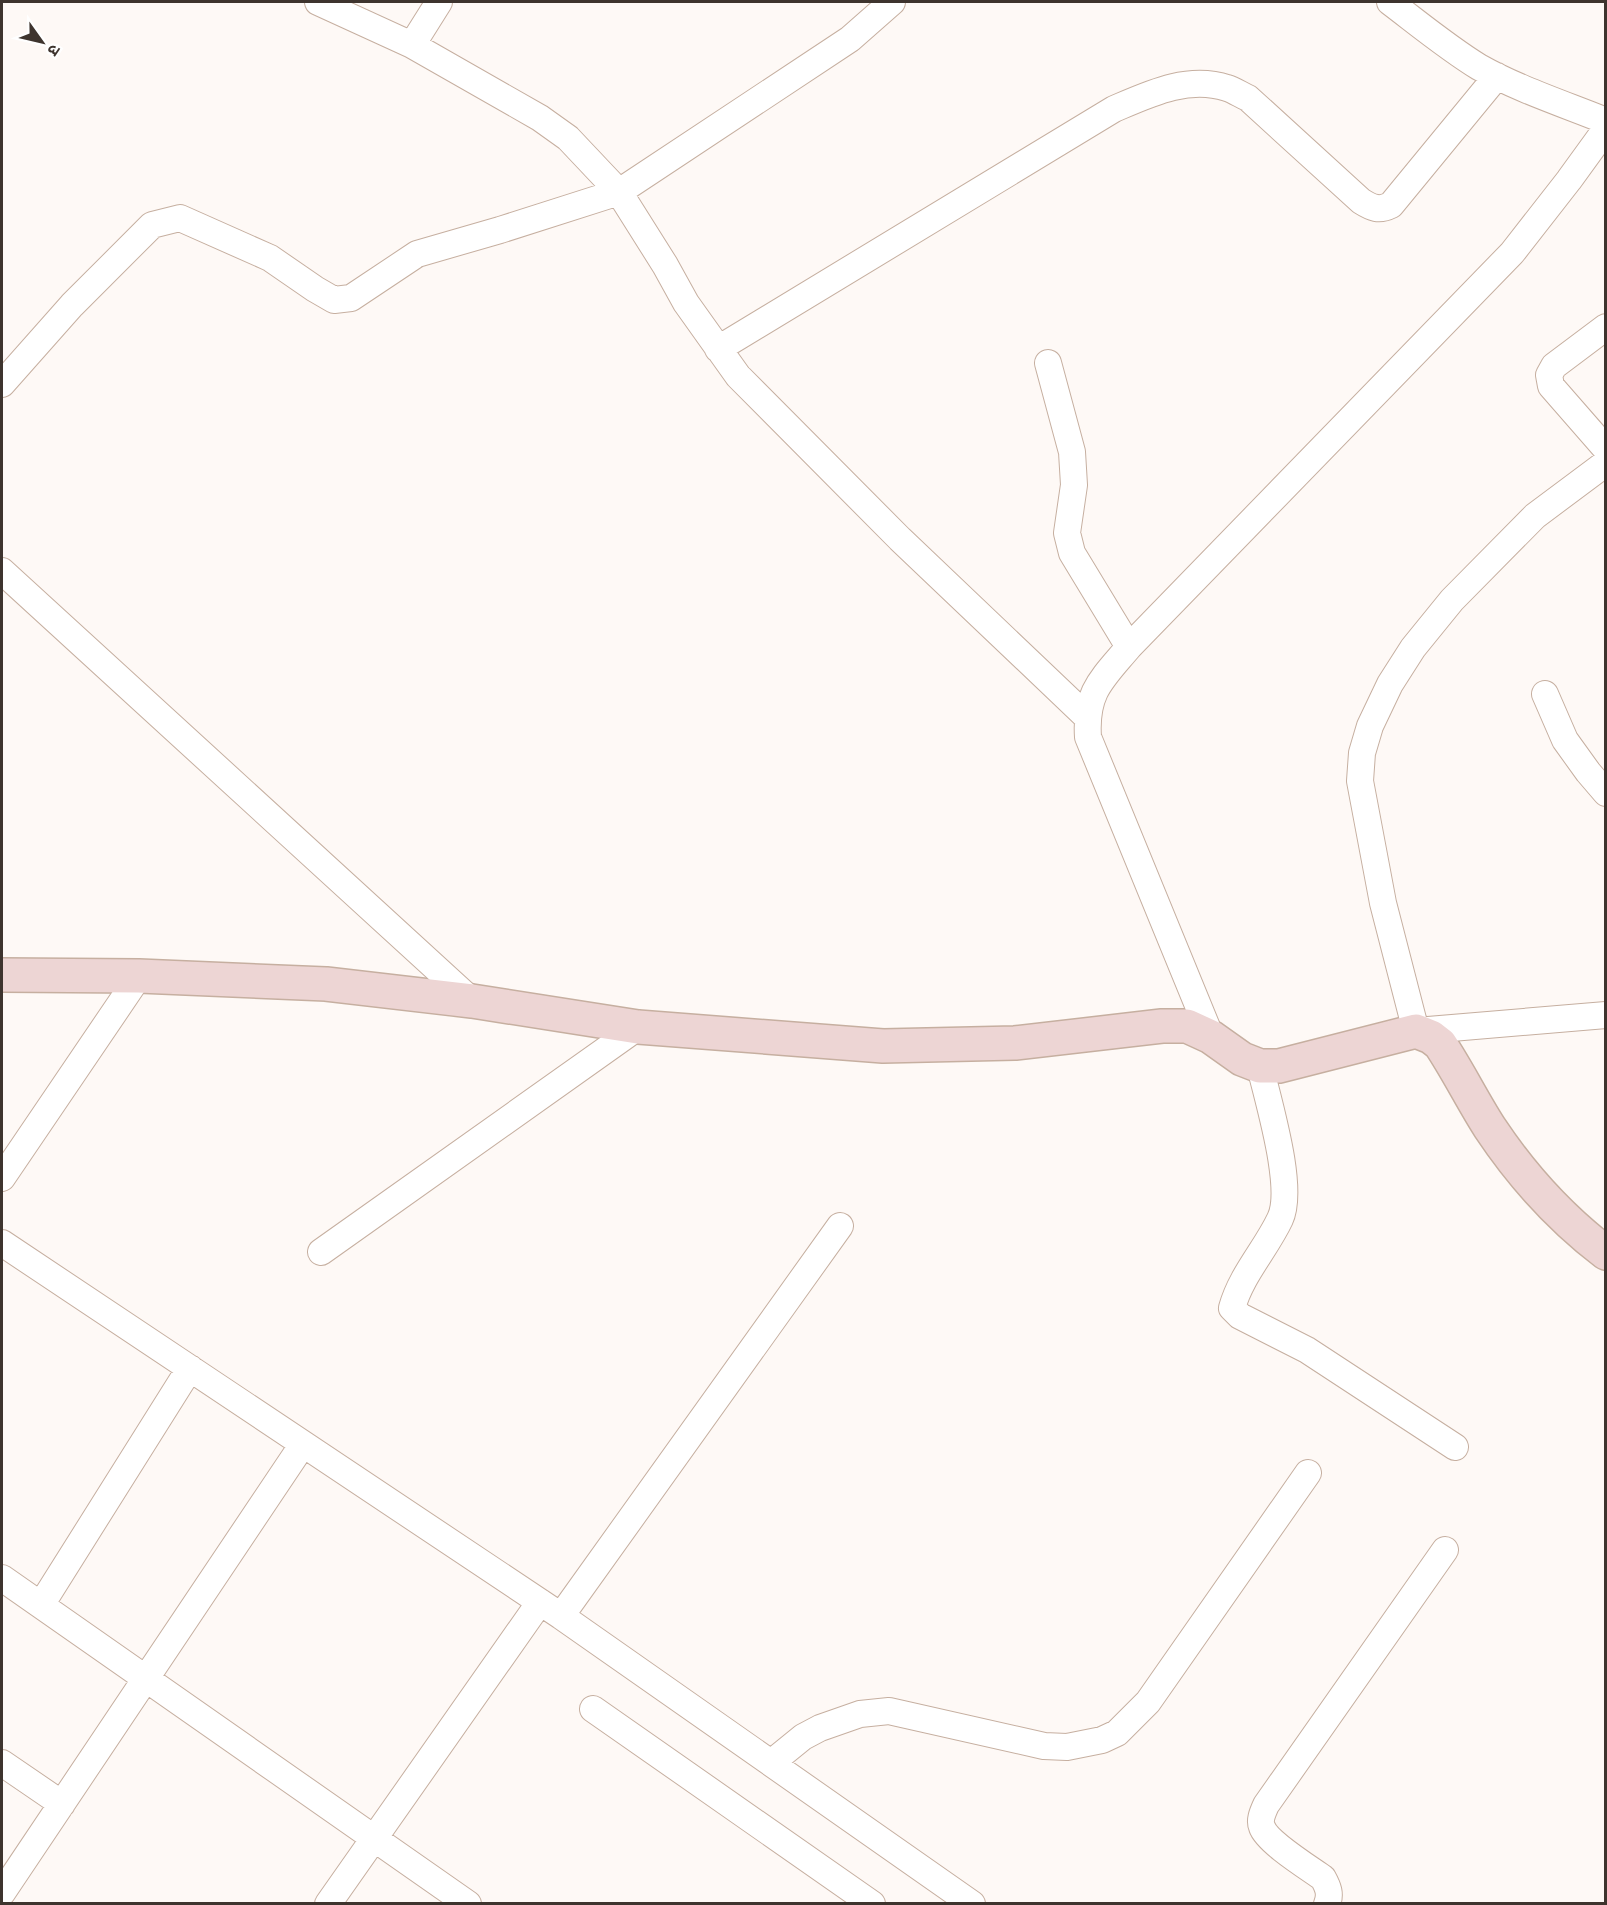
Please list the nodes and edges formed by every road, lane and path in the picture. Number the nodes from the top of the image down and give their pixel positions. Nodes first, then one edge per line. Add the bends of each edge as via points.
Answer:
1 (318, 2) edge
2 (439, 2) edge
3 (892, 2) edge
4 (1390, 2) edge
5 (412, 45) junction
6 (1497, 76) junction
7 (1605, 121) edge
8 (1605, 129) edge
9 (619, 192) junction
10 (1605, 327) edge
11 (718, 349) junction
12 (1048, 363) dead end
13 (2, 384) edge
14 (1605, 449) edge
15 (1605, 463) edge
16 (2, 572) edge
17 (1129, 647) junction
18 (1545, 694) dead end
19 (1087, 717) junction
20 (1605, 793) edge
21 (2, 975) edge
22 (139, 976) junction
23 (472, 1000) junction
24 (1605, 1015) edge
25 (638, 1027) junction
26 (1416, 1031) junction
27 (1211, 1037) junction
28 (1260, 1066) junction
29 (2, 1178) edge
30 (840, 1226) dead end
31 (2, 1243) edge
32 (321, 1252) dead end
33 (1605, 1253) edge
34 (190, 1368) junction
35 (303, 1444) junction
36 (1455, 1447) dead end
37 (1308, 1473) dead end
38 (1445, 1550) dead end
39 (2, 1578) edge
40 (540, 1602) junction
41 (41, 1605) junction
42 (561, 1616) junction
43 (146, 1679) junction
44 (593, 1709) dead end
45 (2, 1763) edge
46 (771, 1763) junction
47 (62, 1804) junction
48 (374, 1838) junction
49 (2, 1893) edge
50 (328, 1904) edge
51 (468, 1904) edge
52 (872, 1904) edge
53 (972, 1904) edge
54 (1327, 1904) edge

1 - 5 street
2 - 5 street
3 - 9 street via 850,39
4 - 6 street via 1465,58
5 - 9 street via 540,118 568,138
6 - 7 street
6 - 11 street via 1383,209 1361,201 1248,98 1226,88 1198,83 1160,90 1114,109
8 - 17 street via 1512,253
9 - 11 street
9 - 13 street via 417,254 351,298 334,300 270,258 180,218 152,225 72,305
10 - 14 street via 1554,366 1549,375 1551,386
11 - 19 street via 738,376 900,539
12 - 17 street via 1073,460 1074,485 1067,533 1072,553
15 - 26 street via 1535,516 1452,600 1413,648 1370,726 1362,753 1360,781 1383,903
16 - 23 street
17 - 19 street via 1099,682 1091,696
18 - 20 street via 1565,740
19 - 27 street via 1088,737
21 - 22 street
22 - 23 street via 326,984
22 - 29 street
23 - 25 street
24 - 26 street
25 - 27 street via 882,1046 1015,1043 1162,1026 1187,1026
25 - 32 street
26 - 28 street via 1280,1066
26 - 33 street via 1440,1044 1489,1126 1540,1194
27 - 28 street via 1242,1059
28 - 36 street via 1285,1177 1285,1200 1281,1217 1232,1308 1240,1316 1307,1350
30 - 42 street
31 - 34 street
34 - 35 street
34 - 41 street
35 - 40 street
35 - 43 street
37 - 46 street via 1148,1702 1117,1733 1084,1745 1044,1746 889,1711 860,1714 820,1728
38 - 54 street via 1262,1816 1261,1826 1267,1837 1323,1878 1328,1888
39 - 41 street
40 - 42 street
40 - 48 street
41 - 43 street
42 - 46 street
43 - 47 street
43 - 48 street
44 - 52 street
45 - 47 street
46 - 53 street
47 - 49 street
48 - 50 street
48 - 51 street

